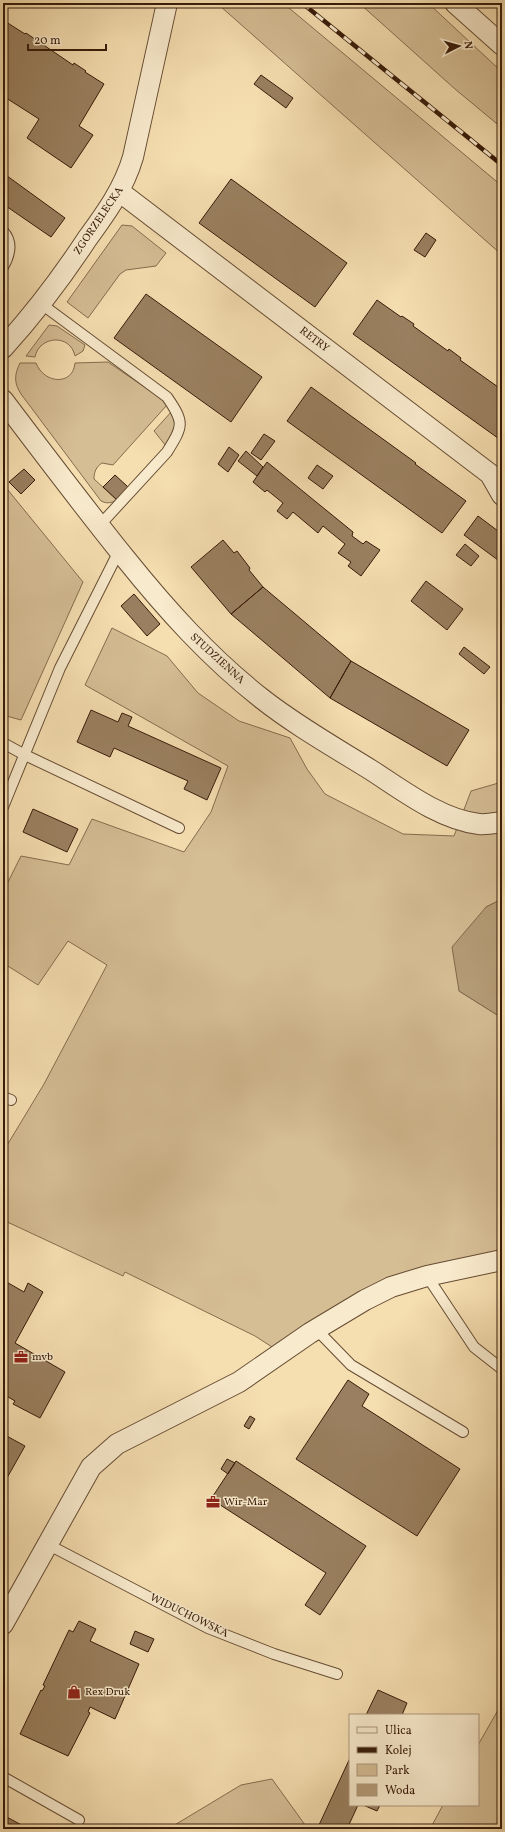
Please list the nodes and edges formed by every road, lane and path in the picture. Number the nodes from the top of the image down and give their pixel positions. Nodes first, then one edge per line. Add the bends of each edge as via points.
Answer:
1 (167, 3) edge
2 (455, 3) edge
3 (502, 44) edge
4 (120, 192) junction
5 (3, 231) edge
6 (3, 267) edge
7 (40, 303) junction
8 (3, 348) edge
9 (3, 400) edge
10 (502, 495) edge
11 (99, 526) junction
12 (119, 551) junction
13 (3, 743) edge
14 (24, 755) junction
15 (3, 807) edge
16 (502, 822) edge
17 (179, 828) dead end
18 (502, 1260) edge
19 (427, 1276) junction
20 (316, 1330) junction
21 (502, 1369) edge
22 (463, 1432) dead end
23 (47, 1544) junction
24 (3, 1624) edge
25 (337, 1674) dead end
26 (3, 1777) edge
27 (79, 1820) dead end

1 - 4 street, ZGORZELECKA via 133,157
2 - 3 street
4 - 7 street, ZGORZELECKA via 73,261
4 - 10 street, RETRY via 490,474
5 - 6 lane via 10,247
7 - 8 street, ZGORZELECKA
7 - 11 lane via 167,397 178,413 180,426 167,452
9 - 11 street, STUDZIENNA
11 - 12 street, STUDZIENNA
12 - 14 lane via 60,668
12 - 16 street, STUDZIENNA via 184,629 261,698 320,739 443,813 480,825
13 - 14 lane
14 - 15 lane
14 - 17 lane
18 - 19 street
19 - 20 street via 391,1287
19 - 21 lane via 474,1347
20 - 22 lane via 351,1365
20 - 23 street via 239,1382 117,1444 91,1467
23 - 24 street
23 - 25 lane, WIDUCHOWSKA via 208,1628 274,1654
26 - 27 lane

